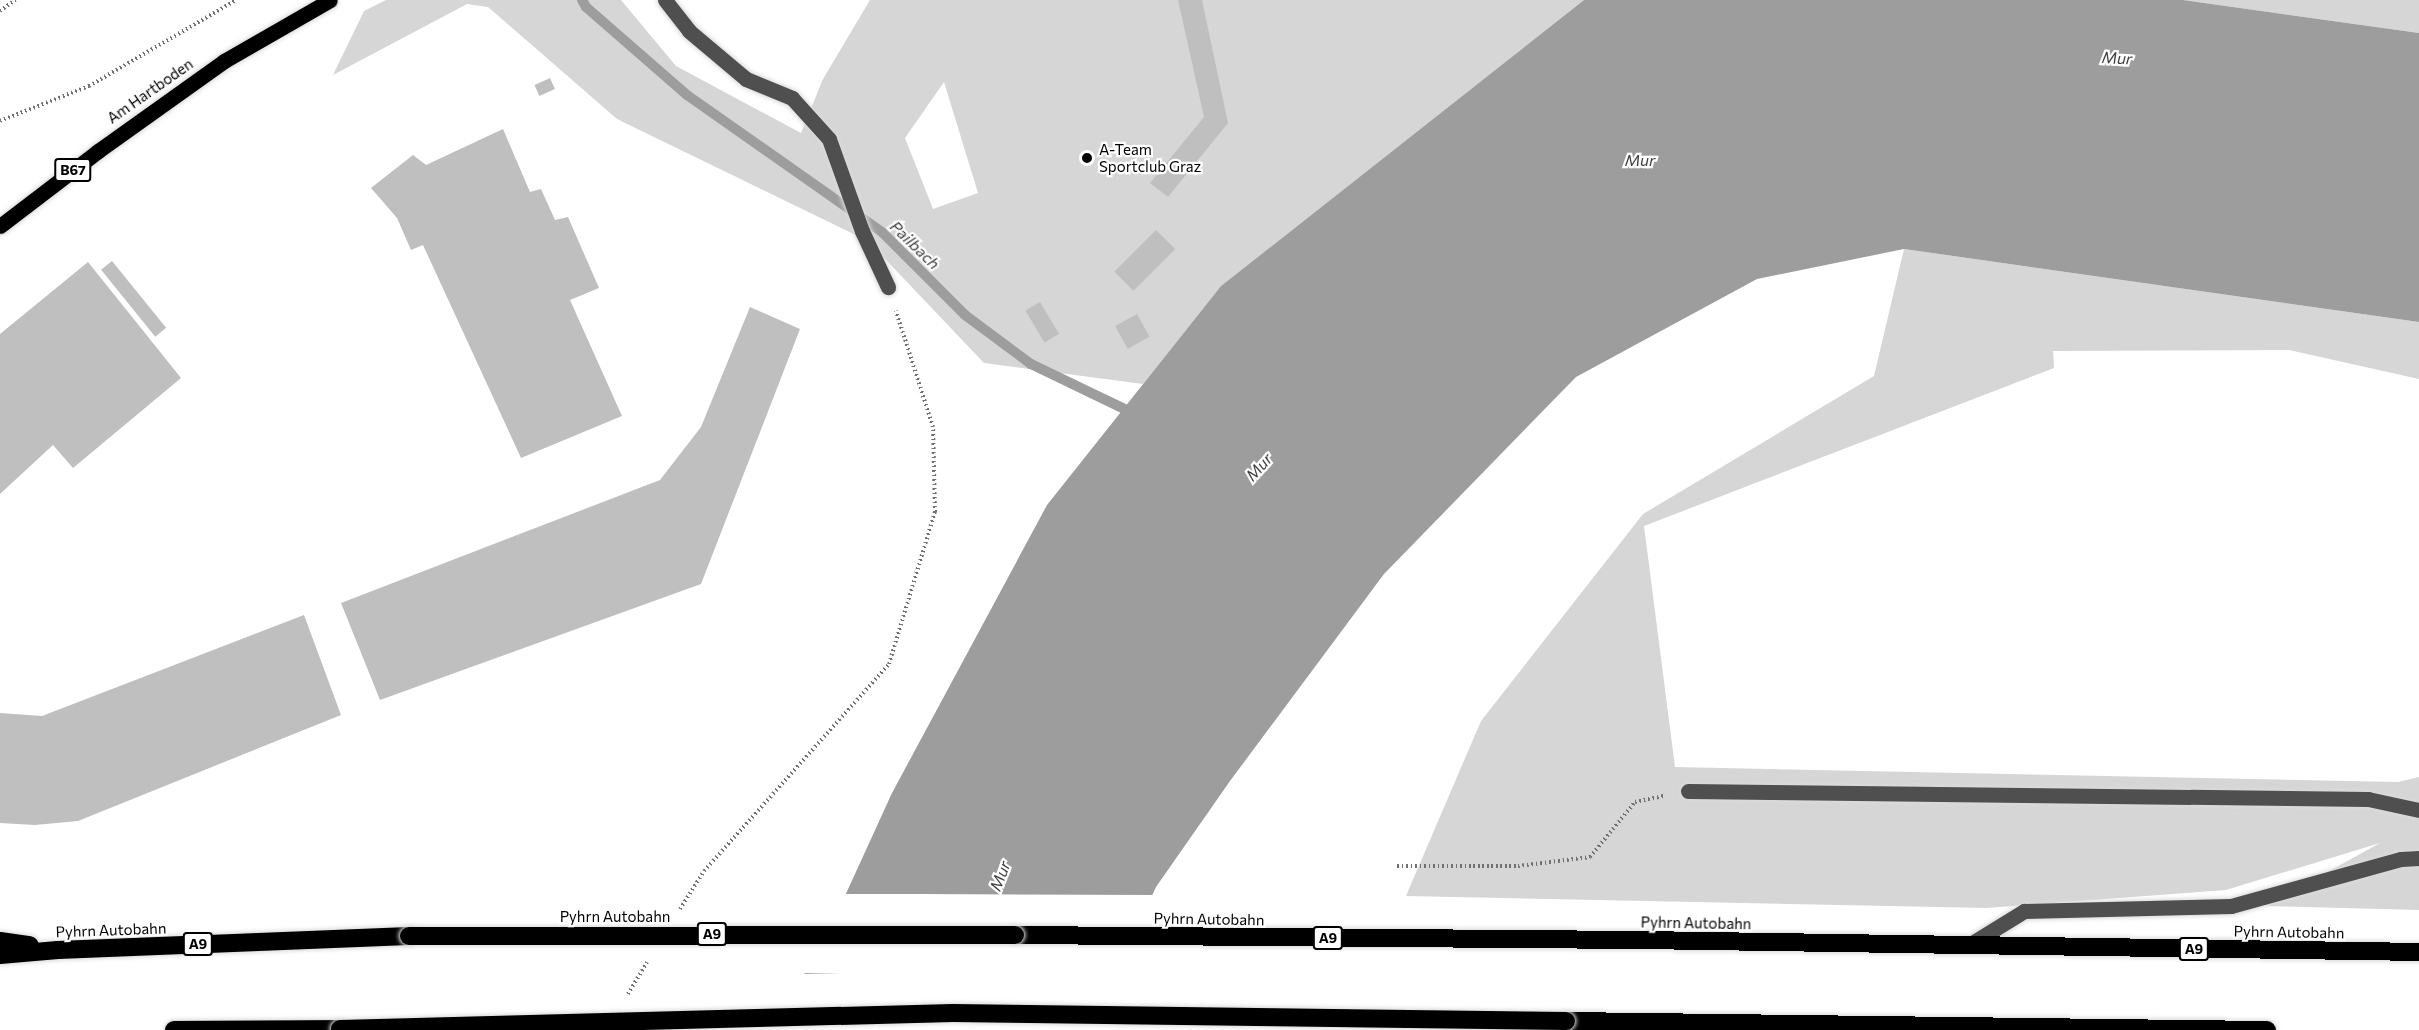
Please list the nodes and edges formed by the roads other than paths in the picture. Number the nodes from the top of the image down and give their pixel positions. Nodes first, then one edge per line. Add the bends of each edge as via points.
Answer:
1 (330, 0) edge
2 (665, 0) edge
3 (0, 226) edge
4 (888, 287) road end
5 (1688, 791) road end
6 (2419, 810) edge
7 (2419, 858) edge
8 (0, 941) edge
9 (1969, 945) junction
10 (58, 950) junction
11 (2419, 952) edge
12 (0, 955) edge
13 (1804, 1028) edge
14 (174, 1030) edge
15 (338, 1030) edge
16 (2267, 1030) edge

1 - 3 main road, Am Hartboden / B67 via 224,61
2 - 4 lane via 689,31 746,79 792,98 830,139 862,231
5 - 6 lane via 2368,799
7 - 9 lane via 2390,862 2231,906 2024,911
8 - 10 highway
9 - 10 highway, Pyhrn Autobahn / A9, bridge via 889,933 409,936
9 - 11 highway, Pyhrn Autobahn / A9
10 - 12 highway, Pyhrn Autobahn / A9
13 - 15 highway, bridge via 953,1013
13 - 16 highway
14 - 15 highway

